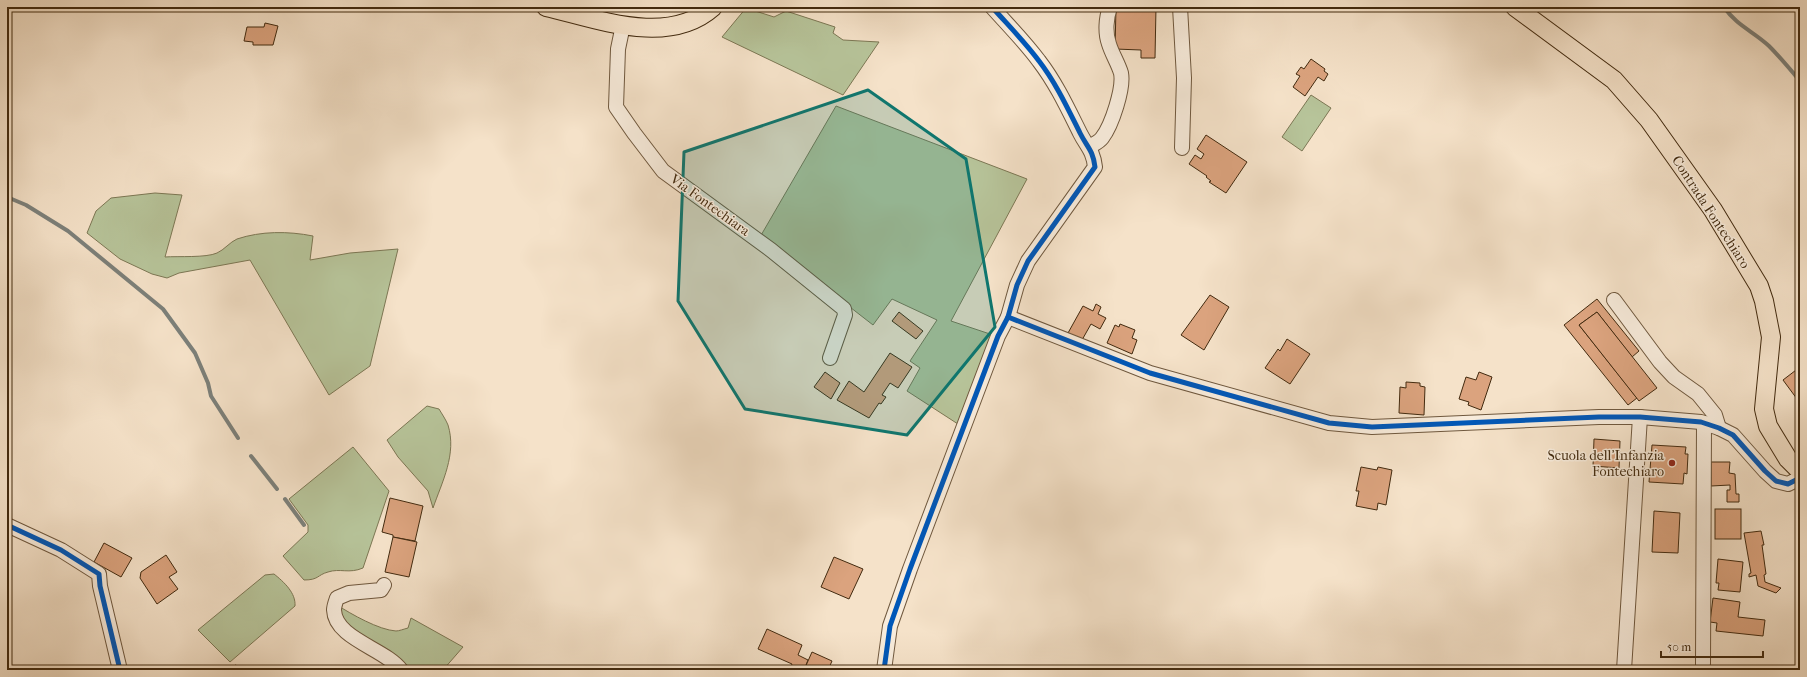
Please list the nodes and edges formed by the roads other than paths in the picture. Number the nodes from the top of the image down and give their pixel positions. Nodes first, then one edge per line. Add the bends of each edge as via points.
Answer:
1 (546, 7) edge
2 (713, 7) edge
3 (992, 7) edge
4 (1110, 7) edge
5 (1180, 7) edge
6 (1515, 7) edge
7 (623, 25) junction
8 (1089, 147) junction
9 (1182, 148) dead end
10 (1614, 300) dead end
11 (1008, 317) junction
12 (830, 358) dead end
13 (1640, 417) junction
14 (1704, 423) junction
15 (1718, 428) junction
16 (1800, 471) edge
17 (1800, 478) edge
18 (7, 524) edge
19 (384, 584) dead end
20 (1703, 664) dead end
21 (120, 670) edge
22 (401, 670) edge
23 (884, 670) edge
24 (1624, 670) edge

1 - 7 main road
2 - 7 main road via 686,23 674,26 648,29
3 - 8 street via 1040,61
4 - 8 street via 1107,20 1108,43 1121,73 1120,91 1103,137
5 - 9 street via 1184,78
6 - 16 main road, Contrada Fontechiaro via 1614,80 1649,120 1713,210 1759,286 1771,337 1764,409 1768,426 1788,459
7 - 12 street, Via Fontechiara via 618,49 616,107 663,171 771,250 844,308 845,316
8 - 11 street via 1095,166 1028,261 1017,285
10 - 15 street via 1660,362 1674,377 1698,394 1716,415
11 - 13 street via 1150,374 1329,423 1372,427
11 - 23 street via 890,626
13 - 14 street
13 - 24 street
14 - 15 street
14 - 20 street
15 - 17 street via 1733,435 1776,481 1788,484
18 - 21 street via 61,550 99,574
19 - 22 street via 381,590 350,593 337,598 334,609 336,619 349,634

